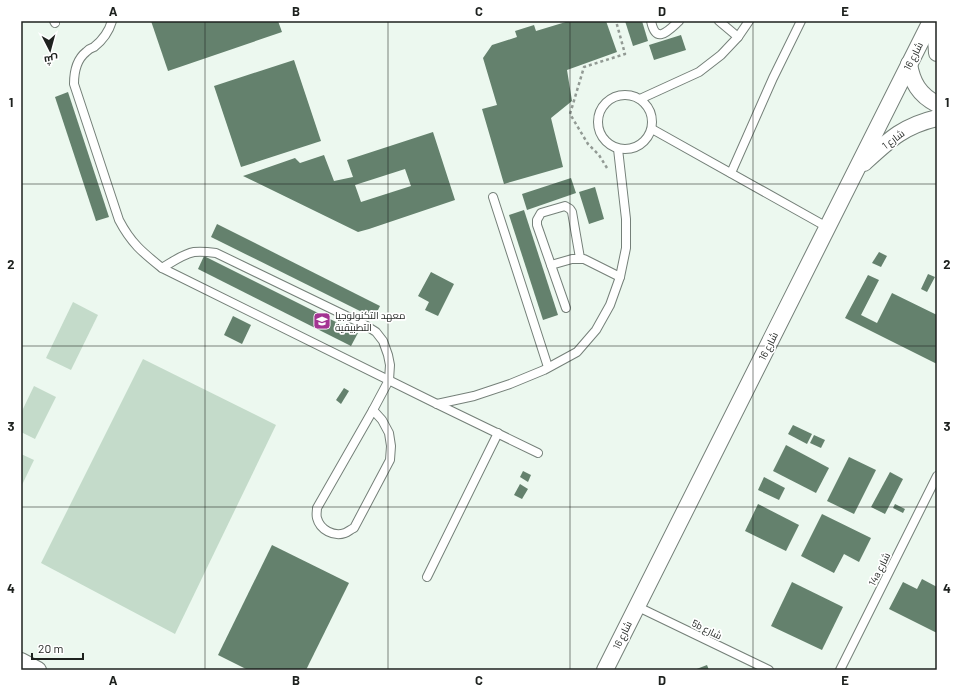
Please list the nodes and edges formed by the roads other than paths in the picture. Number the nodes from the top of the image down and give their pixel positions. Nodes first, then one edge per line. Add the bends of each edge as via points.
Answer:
1 (112, 21) edge
2 (651, 21) edge
3 (679, 21) edge
4 (719, 21) edge
5 (749, 21) edge
6 (801, 21) edge
7 (931, 21) edge
8 (937, 21) edge
9 (738, 37) junction
10 (937, 54) edge
11 (909, 64) junction
12 (640, 99) junction
13 (937, 104) edge
14 (937, 118) edge
15 (652, 129) junction
16 (618, 148) junction
17 (855, 171) junction
18 (731, 173) junction
19 (493, 197) dead end
20 (827, 227) junction
21 (580, 258) junction
22 (551, 265) junction
23 (162, 268) junction
24 (620, 277) junction
25 (566, 308) dead end
26 (548, 367) junction
27 (389, 380) junction
28 (437, 404) junction
29 (373, 410) junction
30 (498, 434) junction
31 (538, 453) dead end
32 (937, 476) edge
33 (427, 577) dead end
34 (636, 606) junction
35 (605, 670) edge
36 (769, 670) edge
37 (840, 670) edge

1 - 23 lane via 100,42 80,58 76,66 74,84 119,220 132,241
2 - 3 lane via 653,29 659,34 666,33
4 - 9 lane
5 - 9 lane
6 - 18 lane
7 - 11 street, شارع 16
8 - 10 street
9 - 12 lane via 721,55 699,72
11 - 13 street via 915,85 922,94
11 - 17 street, شارع 16
12 - 15 lane via 648,107
12 - 16 lane via 629,95 617,96 607,101 600,111 597,122 600,134 607,143
14 - 17 street, شارع 1 via 900,133
15 - 16 lane via 648,137 635,148
15 - 18 lane
16 - 24 lane via 626,219 626,248
17 - 20 street, شارع 16
18 - 20 lane
19 - 26 lane
20 - 34 street, شارع 16
21 - 22 lane
21 - 22 lane via 572,212 565,206 541,213 537,220
21 - 24 lane
22 - 25 lane
23 - 27 lane
23 - 27 lane via 193,252 216,253 365,325 376,332 388,354
24 - 26 lane via 610,305 596,330 577,352
26 - 28 lane via 474,396
27 - 28 lane
27 - 29 lane
28 - 30 lane
29 - 29 lane via 317,508 321,526 328,532 346,533 354,528 390,460 392,446 389,433
30 - 31 lane
30 - 33 lane
32 - 37 lane, 14a شارع
34 - 35 street, شارع 16
34 - 36 lane, 5b شارع

